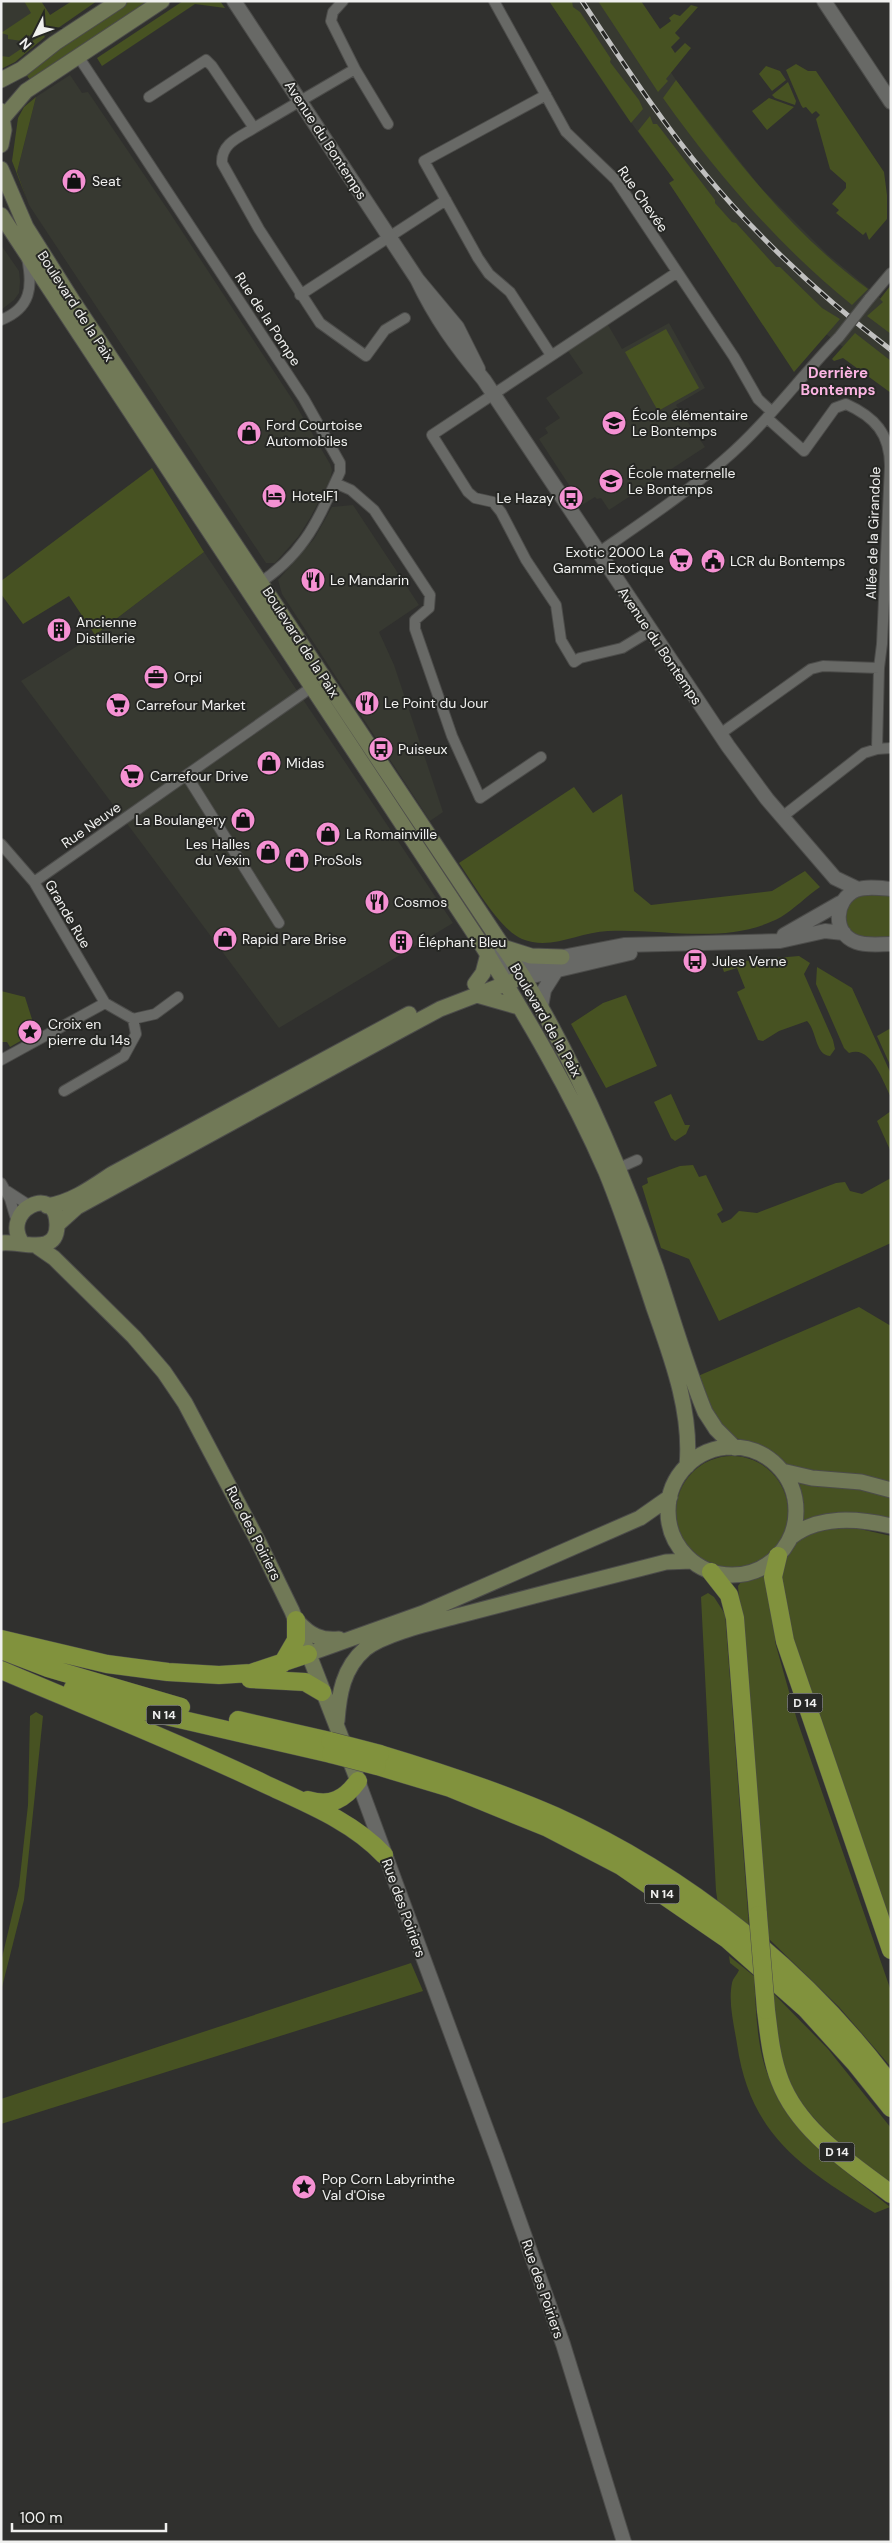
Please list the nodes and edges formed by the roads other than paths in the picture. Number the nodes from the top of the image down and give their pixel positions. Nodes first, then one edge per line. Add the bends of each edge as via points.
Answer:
1 (119, 1) edge
2 (162, 1) edge
3 (234, 1) edge
4 (343, 1) edge
5 (494, 1) edge
6 (824, 1) edge
7 (78, 56) junction
8 (355, 69) junction
9 (1, 80) edge
10 (546, 95) junction
11 (149, 97) dead end
12 (301, 102) junction
13 (891, 102) edge
14 (2, 114) edge
15 (388, 124) dead end
16 (254, 128) junction
17 (1, 145) edge
18 (1, 169) edge
19 (446, 200) junction
20 (1, 215) edge
21 (390, 237) junction
22 (25, 250) junction
23 (676, 273) junction
24 (891, 273) edge
25 (300, 295) junction
26 (405, 318) dead end
27 (1, 320) edge
28 (551, 356) junction
29 (493, 394) junction
30 (770, 415) junction
31 (804, 452) joint
32 (335, 483) junction
33 (598, 553) junction
34 (261, 582) junction
35 (248, 590) junction
36 (650, 631) junction
37 (316, 665) junction
38 (879, 668) junction
39 (312, 687) junction
40 (344, 707) junction
41 (720, 734) junction
42 (891, 748) edge
43 (877, 749) junction
44 (541, 757) dead end
45 (186, 776) junction
46 (782, 817) junction
47 (1, 844) edge
48 (835, 878) junction
49 (34, 882) junction
50 (858, 889) junction
51 (891, 889) edge
52 (840, 903) junction
53 (279, 922) dead end
54 (844, 932) junction
55 (478, 939) junction
56 (766, 942) junction
57 (891, 944) edge
58 (503, 947) junction
59 (488, 954) junction
60 (558, 964) junction
61 (512, 977) junction
62 (475, 989) junction
63 (178, 998) dead end
64 (105, 1004) junction
65 (520, 1007) junction
66 (544, 1011) junction
67 (133, 1019) junction
68 (1, 1060) edge
69 (64, 1091) dead end
70 (637, 1160) dead end
71 (619, 1168) junction
72 (4, 1187) edge
73 (28, 1204) junction
74 (46, 1206) junction
75 (14, 1219) junction
76 (56, 1229) junction
77 (1, 1232) edge
78 (1, 1243) edge
79 (22, 1243) junction
80 (38, 1247) junction
81 (110, 1312) junction
82 (735, 1448) junction
83 (687, 1466) junction
84 (782, 1471) junction
85 (891, 1490) edge
86 (670, 1497) junction
87 (891, 1526) edge
88 (791, 1537) junction
89 (778, 1556) junction
90 (692, 1561) junction
91 (711, 1572) junction
92 (296, 1620) junction
93 (355, 1637) junction
94 (1, 1639) edge
95 (1, 1650) edge
96 (308, 1654) junction
97 (1, 1663) edge
98 (282, 1664) junction
99 (1, 1670) edge
100 (219, 1675) junction
101 (322, 1692) junction
102 (337, 1723) junction
103 (331, 1748) junction
104 (378, 1760) junction
105 (358, 1780) junction
106 (286, 1794) junction
107 (384, 1855) junction
108 (891, 1950) edge
109 (891, 2085) edge
110 (891, 2108) edge
111 (891, 2194) edge
112 (624, 2542) edge

1 - 9 main road via 55,43 24,68
2 - 7 main road
3 - 12 street, Avenue du Bontemps
4 - 8 street via 333,12 331,21
5 - 10 street, Rue Chevée
6 - 13 street
7 - 14 main road via 23,94
7 - 32 street, Rue de la Pompe via 304,399 340,463
8 - 12 street
8 - 15 street
10 - 19 street via 424,161
10 - 23 street, Rue Chevée via 566,132 616,180
11 - 16 street via 206,60
12 - 16 street
12 - 21 street, Avenue du Bontemps
14 - 17 main road
16 - 25 street via 224,148 222,162
18 - 34 main road, Boulevard de la Paix via 20,215 41,252
19 - 21 street
19 - 28 street via 484,268 510,292
20 - 22 main road, Boulevard de la Paix
21 - 25 street
21 - 29 street, Avenue du Bontemps via 417,279 457,327
22 - 27 street via 30,288 26,300 18,312
22 - 35 main road, Boulevard de la Paix
23 - 28 street
23 - 30 street, Rue Chevée
24 - 30 street, bridge
25 - 26 street via 320,323 366,356 385,330
28 - 29 street
29 - 33 street, Avenue du Bontemps
29 - 36 street via 432,435 468,492 475,498 493,502 501,512 526,560 556,605 568,654 574,662 622,648
30 - 31 street, Rue Chevée
30 - 33 street via 725,460
31 - 38 street, Allée de la Girandole via 835,408 844,404 878,426 888,441 890,466
32 - 34 street, Rue de la Pompe via 310,535 282,566
32 - 44 street via 351,490 374,510 430,595 429,608 415,620 415,629 452,736 480,798
33 - 36 street, Avenue du Bontemps
34 - 35 street, Rue de la Pompe
34 - 37 main road, Boulevard de la Paix
35 - 39 main road, Boulevard de la Paix
36 - 41 street, Avenue du Bontemps
37 - 39 street
37 - 40 main road, Boulevard de la Paix
38 - 41 street via 823,666 811,669
38 - 43 street, Allée de la Girandole
39 - 40 street via 321,688
39 - 45 street, Rue Neuve
39 - 55 main road, Boulevard de la Paix
40 - 58 main road, Boulevard de la Paix
41 - 46 street, Avenue du Bontemps
42 - 43 street
43 - 46 street via 855,758
45 - 49 street, Rue Neuve
45 - 53 street
46 - 48 street, Avenue du Bontemps
47 - 49 street, Grande Rue
48 - 50 street, Avenue du Bontemps
48 - 52 street, Avenue du Bontemps
49 - 64 street, Grande Rue
50 - 51 street
50 - 52 street
52 - 54 street, Avenue du Bontemps via 838,918
52 - 56 street via 789,933
54 - 56 street via 825,931
54 - 57 street via 860,943
55 - 59 main road, Boulevard de la Paix
55 - 61 street
56 - 60 street via 624,945
58 - 60 main road
58 - 61 main road, Boulevard de la Paix
59 - 61 main road, Boulevard de la Paix
59 - 62 main road
60 - 61 street
60 - 66 street via 544,990
61 - 62 main road
61 - 65 main road
61 - 66 main road, Boulevard de la Paix
62 - 65 main road
62 - 74 main road via 418,1009 112,1174 85,1192
62 - 76 main road via 77,1207
63 - 67 street via 155,1014
64 - 67 street
64 - 68 street
65 - 83 main road via 580,1117 616,1200 678,1384 688,1426
66 - 71 main road, Boulevard de la Paix via 579,1078
67 - 69 street via 136,1034 124,1056
70 - 71 street
71 - 82 main road, Boulevard de la Paix via 656,1267 696,1391 711,1422
72 - 73 street
72 - 75 street
73 - 74 main road
73 - 75 main road
74 - 76 main road via 54,1214
75 - 77 main road
75 - 79 main road via 15,1234
76 - 80 main road via 50,1241
76 - 81 main road via 65,1256
78 - 79 main road
79 - 80 main road
80 - 81 main road via 54,1258
81 - 92 main road, Rue des Poiriers via 152,1358 186,1403 260,1543
82 - 83 main road via 709,1452
82 - 84 main road via 761,1454
83 - 86 main road via 674,1483
84 - 85 main road via 812,1478 861,1482
84 - 88 main road via 792,1488 796,1508
86 - 90 main road via 668,1514 672,1532
86 - 93 main road via 632,1522 423,1613
87 - 88 main road via 822,1521
88 - 89 main road
89 - 91 main road via 766,1566 743,1575
89 - 108 highway, D 14 via 773,1577 785,1641
90 - 91 main road
90 - 102 main road via 658,1564 440,1621 384,1639 365,1649 349,1668 341,1687
91 - 111 highway, D 14, bridge via 729,1595 735,1618 766,2010 776,2069 790,2102 805,2121
92 - 93 main road via 321,1639
92 - 96 main road, Rue des Poiriers
92 - 98 highway via 296,1640
93 - 96 main road
94 - 100 highway via 107,1664
95 - 103 highway, N 14 via 48,1668 169,1704
96 - 98 highway
96 - 101 main road, Rue des Poiriers
97 - 103 highway, N 14 via 127,1707
98 - 100 highway via 251,1673
99 - 106 highway via 142,1728
100 - 101 highway via 306,1682
101 - 102 main road, Rue des Poiriers
102 - 105 main road, Rue des Poiriers
103 - 104 highway, N 14, bridge
104 - 109 highway, N 14 via 455,1776 555,1816 625,1852 699,1899 777,1960 818,2000
104 - 110 highway, N 14 via 548,1828 621,1866 727,1939 806,2009
105 - 106 highway via 349,1793 334,1802 321,1803
105 - 107 street, Rue des Poiriers
106 - 107 highway via 353,1829
107 - 112 street, Rue des Poiriers via 556,2326

